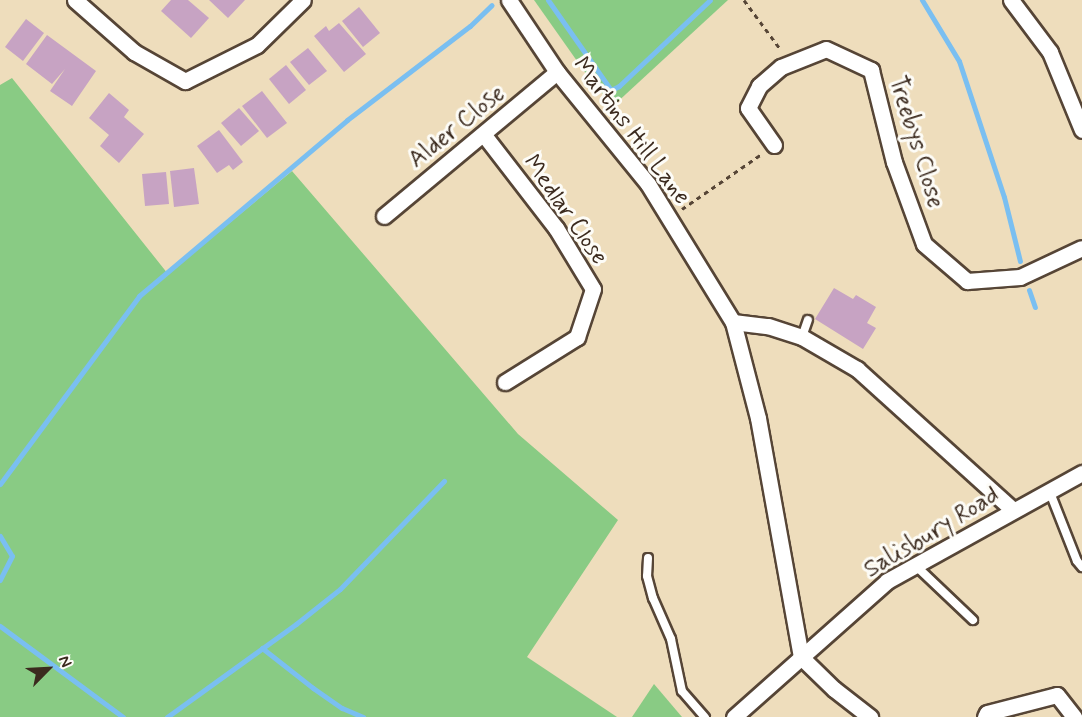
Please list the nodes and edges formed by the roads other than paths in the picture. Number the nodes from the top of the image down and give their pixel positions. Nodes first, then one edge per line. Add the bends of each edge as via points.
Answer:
1 (75, 0) edge
2 (303, 0) edge
3 (508, 0) edge
4 (1011, 0) edge
5 (557, 72) junction
6 (1082, 130) edge
7 (484, 135) junction
8 (774, 145) road end
9 (384, 216) dead end
10 (1082, 249) edge
11 (808, 320) dead end
12 (733, 322) junction
13 (801, 337) junction
14 (505, 382) dead end
15 (1082, 473) edge
16 (1049, 490) junction
17 (1013, 510) junction
18 (648, 558) dead end
19 (915, 565) junction
20 (1082, 567) edge
21 (973, 620) dead end
22 (801, 657) junction
23 (705, 717) edge
24 (734, 717) edge
25 (870, 717) edge
26 (985, 717) edge
27 (1074, 717) edge

1 - 2 street via 134,52 185,81 257,45
3 - 5 street, Martins Hill Lane
4 - 6 street via 1050,52
5 - 7 street, Alder Close
5 - 12 street, Martins Hill Lane via 648,184
7 - 9 street, Alder Close
7 - 14 street, Medlar Close via 556,228 593,289 577,337
8 - 10 street, Treebys Close via 748,108 759,86 781,67 826,49 871,70 894,162 924,244 967,281 1020,278
11 - 13 lane
12 - 13 street via 768,326
12 - 22 street, Martins Hill Lane via 758,417
13 - 17 street via 857,369
15 - 16 street, Salisbury Road
16 - 17 street, Salisbury Road
16 - 20 lane
17 - 19 street, Salisbury Road
18 - 23 lane via 646,576 671,639 682,691
19 - 21 lane
19 - 22 street, Salisbury Road via 887,581
22 - 24 street, Salisbury Road
22 - 25 street
26 - 27 street via 987,713 1057,695

